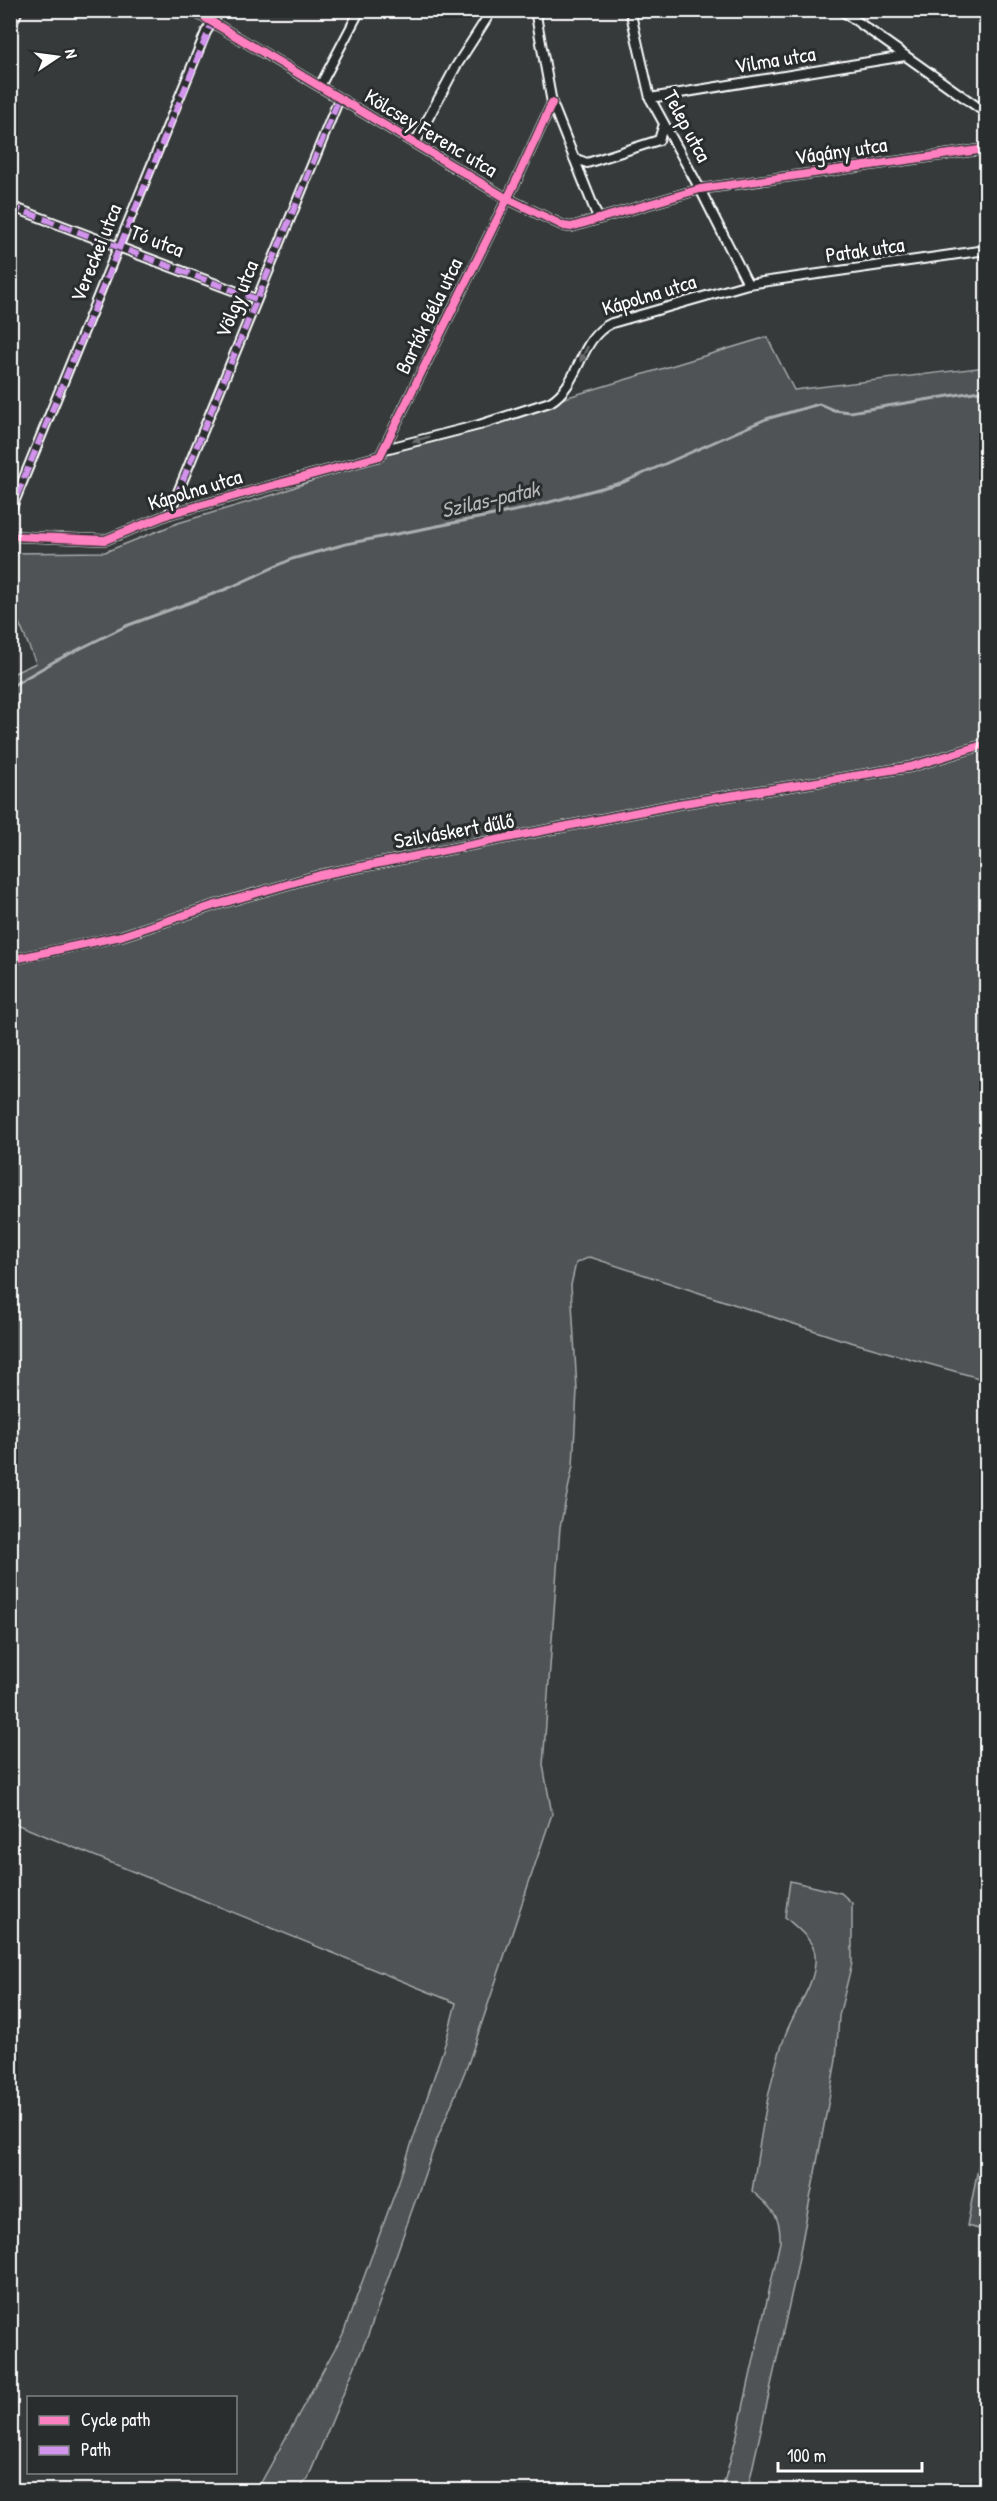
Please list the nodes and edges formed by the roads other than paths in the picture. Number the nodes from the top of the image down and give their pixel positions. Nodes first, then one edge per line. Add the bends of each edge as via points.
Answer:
1 (18, 10) edge
2 (192, 10) edge
3 (220, 10) edge
4 (360, 10) edge
5 (492, 10) edge
6 (630, 10) edge
7 (841, 10) edge
8 (533, 11) edge
9 (212, 23) junction
10 (10, 28) edge
11 (905, 56) junction
12 (320, 86) junction
13 (650, 98) junction
14 (339, 99) junction
15 (552, 103) junction
16 (987, 113) edge
17 (663, 125) junction
18 (415, 143) junction
19 (987, 149) edge
20 (574, 158) junction
21 (700, 189) junction
22 (506, 198) junction
23 (10, 206) edge
24 (598, 218) junction
25 (118, 246) junction
26 (987, 250) edge
27 (748, 284) junction
28 (256, 299) junction
29 (385, 449) junction
30 (10, 512) edge
31 (169, 514) junction
32 (10, 536) edge
33 (987, 744) edge
34 (10, 960) edge

1 - 10 street
2 - 9 street, Kölcsey Ferenc utca
3 - 9 street, Vereckei utca
4 - 12 street
5 - 18 street
6 - 13 street, Telep utca
7 - 11 street
8 - 15 street
9 - 12 street, Kölcsey Ferenc utca
9 - 25 street, Vereckei utca
11 - 13 street, Vilma utca
11 - 16 street
12 - 14 street, Kölcsey Ferenc utca
13 - 17 street, Telep utca
14 - 18 street, Kölcsey Ferenc utca
14 - 28 street, Völgy utca
15 - 20 street
15 - 22 street, Bartók Béla utca
17 - 20 street via 659,140 587,164
17 - 21 street, Telep utca
18 - 22 street, Kölcsey Ferenc utca
19 - 21 street, Vágány utca
20 - 24 street
21 - 24 street, Kölcsey Ferenc utca
21 - 27 street, Telep utca
22 - 24 street, Kölcsey Ferenc utca via 564,226
22 - 29 street, Bartók Béla utca
23 - 25 street, Tó utca
25 - 28 street, Tó utca
25 - 30 street, Vereckei utca
26 - 27 street, Patak utca
27 -> 29 street, Kápolna utca via 598,330 569,385 550,402
28 - 31 street, Völgy utca
29 - 31 street, Kápolna utca via 372,461
31 - 32 street, Kápolna utca via 105,540
33 - 34 street, Szilváskert dűlő via 910,766 678,804 320,875 121,936

